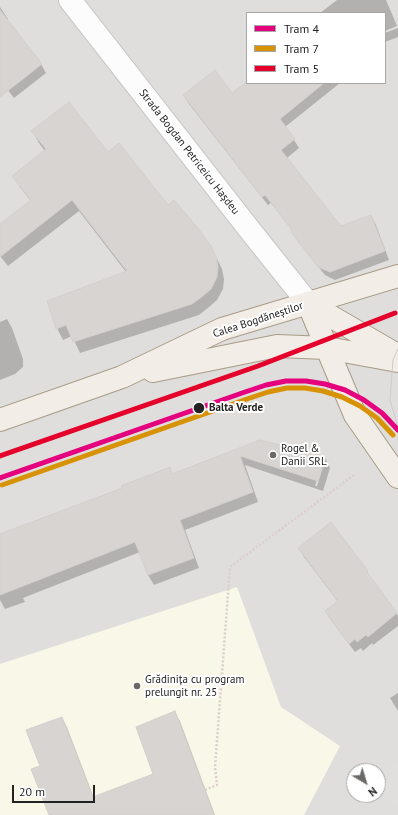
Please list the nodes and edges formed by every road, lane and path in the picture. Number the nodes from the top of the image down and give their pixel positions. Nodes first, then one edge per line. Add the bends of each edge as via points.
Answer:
1 (70, 0) edge
2 (398, 276) edge
3 (308, 303) junction
4 (327, 348) junction
5 (398, 355) edge
6 (398, 361) edge
7 (122, 377) junction
8 (0, 420) edge
9 (354, 475) dead end
10 (398, 477) edge
11 (205, 790) dead end

1 - 3 street, Strada Bogdan Petriceicu Hașdeu
2 - 3 main road, Calea Bogdăneștilor
3 - 4 main road
3 - 5 main road
3 - 7 main road, Calea Bogdăneștilor via 222,329
4 - 6 main road, Calea Bogdăneștilor
4 - 7 main road, Calea Bogdăneștilor via 277,346
4 - 10 main road via 355,415
7 - 8 main road, Calea Bogdăneștilor
9 - 11 path via 230,567 215,767 217,784

